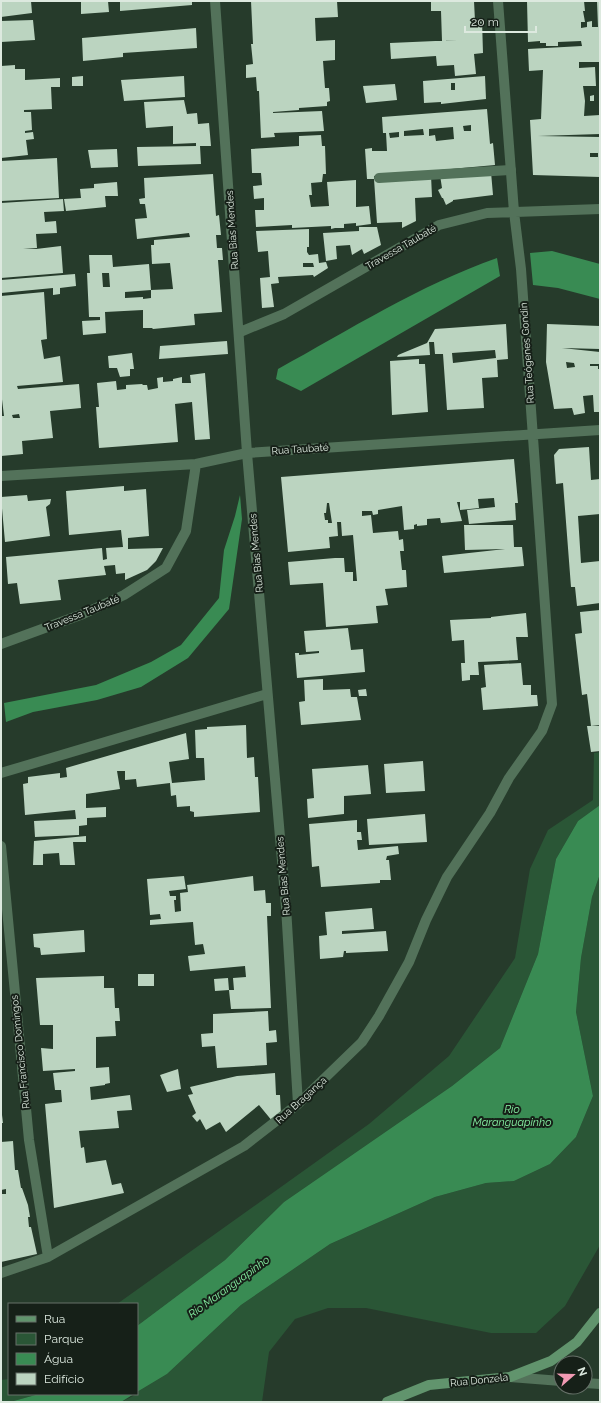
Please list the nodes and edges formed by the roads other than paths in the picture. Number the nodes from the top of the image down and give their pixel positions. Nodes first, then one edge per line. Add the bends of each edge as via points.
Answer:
1 (215, 1) edge
2 (498, 1) edge
3 (511, 170) junction
4 (379, 178) dead end
5 (600, 209) edge
6 (514, 212) junction
7 (240, 332) junction
8 (600, 430) edge
9 (532, 434) junction
10 (248, 453) junction
11 (196, 464) junction
12 (1, 476) edge
13 (1, 644) edge
14 (267, 694) junction
15 (552, 704) joint
16 (1, 774) edge
17 (1, 846) edge
18 (298, 1104) junction
19 (48, 1257) junction
20 (1, 1273) edge
21 (600, 1313) edge
22 (510, 1377) junction
23 (553, 1380) edge
24 (387, 1402) edge

1 - 7 street, Rua Bias Mendes
2 - 3 street, Rua Teógenes Gondin
3 - 4 street
3 - 6 street, Rua Teógenes Gondin
5 - 6 street, Travessa Taubaté
6 - 7 street, Travessa Taubaté via 487,213 439,224 284,314
6 - 9 street, Rua Teógenes Gondin via 522,269
7 - 10 street, Rua Bias Mendes
8 - 9 street, Rua Taubaté
9 - 10 street, Rua Taubaté
9 - 15 street, Rua Teógenes Gondin
10 - 11 street, Rua Taubaté
10 - 14 street, Rua Bias Mendes
11 - 12 street, Rua Taubaté
11 - 13 street, Travessa Taubaté via 186,531 166,568 124,595 83,614
14 - 16 street
14 - 18 street, Rua Bias Mendes via 286,908
15 - 18 street, Rua Bragança via 542,731 509,778 447,877 409,962 379,1016 362,1042
17 - 19 street, Rua Francisco Domingos via 29,1140
18 - 19 street, Rua Bragança via 244,1146
19 - 20 street, Rua Bragança
21 - 22 main road, Rua Donzela via 577,1342 551,1361
22 - 23 street
22 - 24 main road, Rua Donzela via 429,1385

